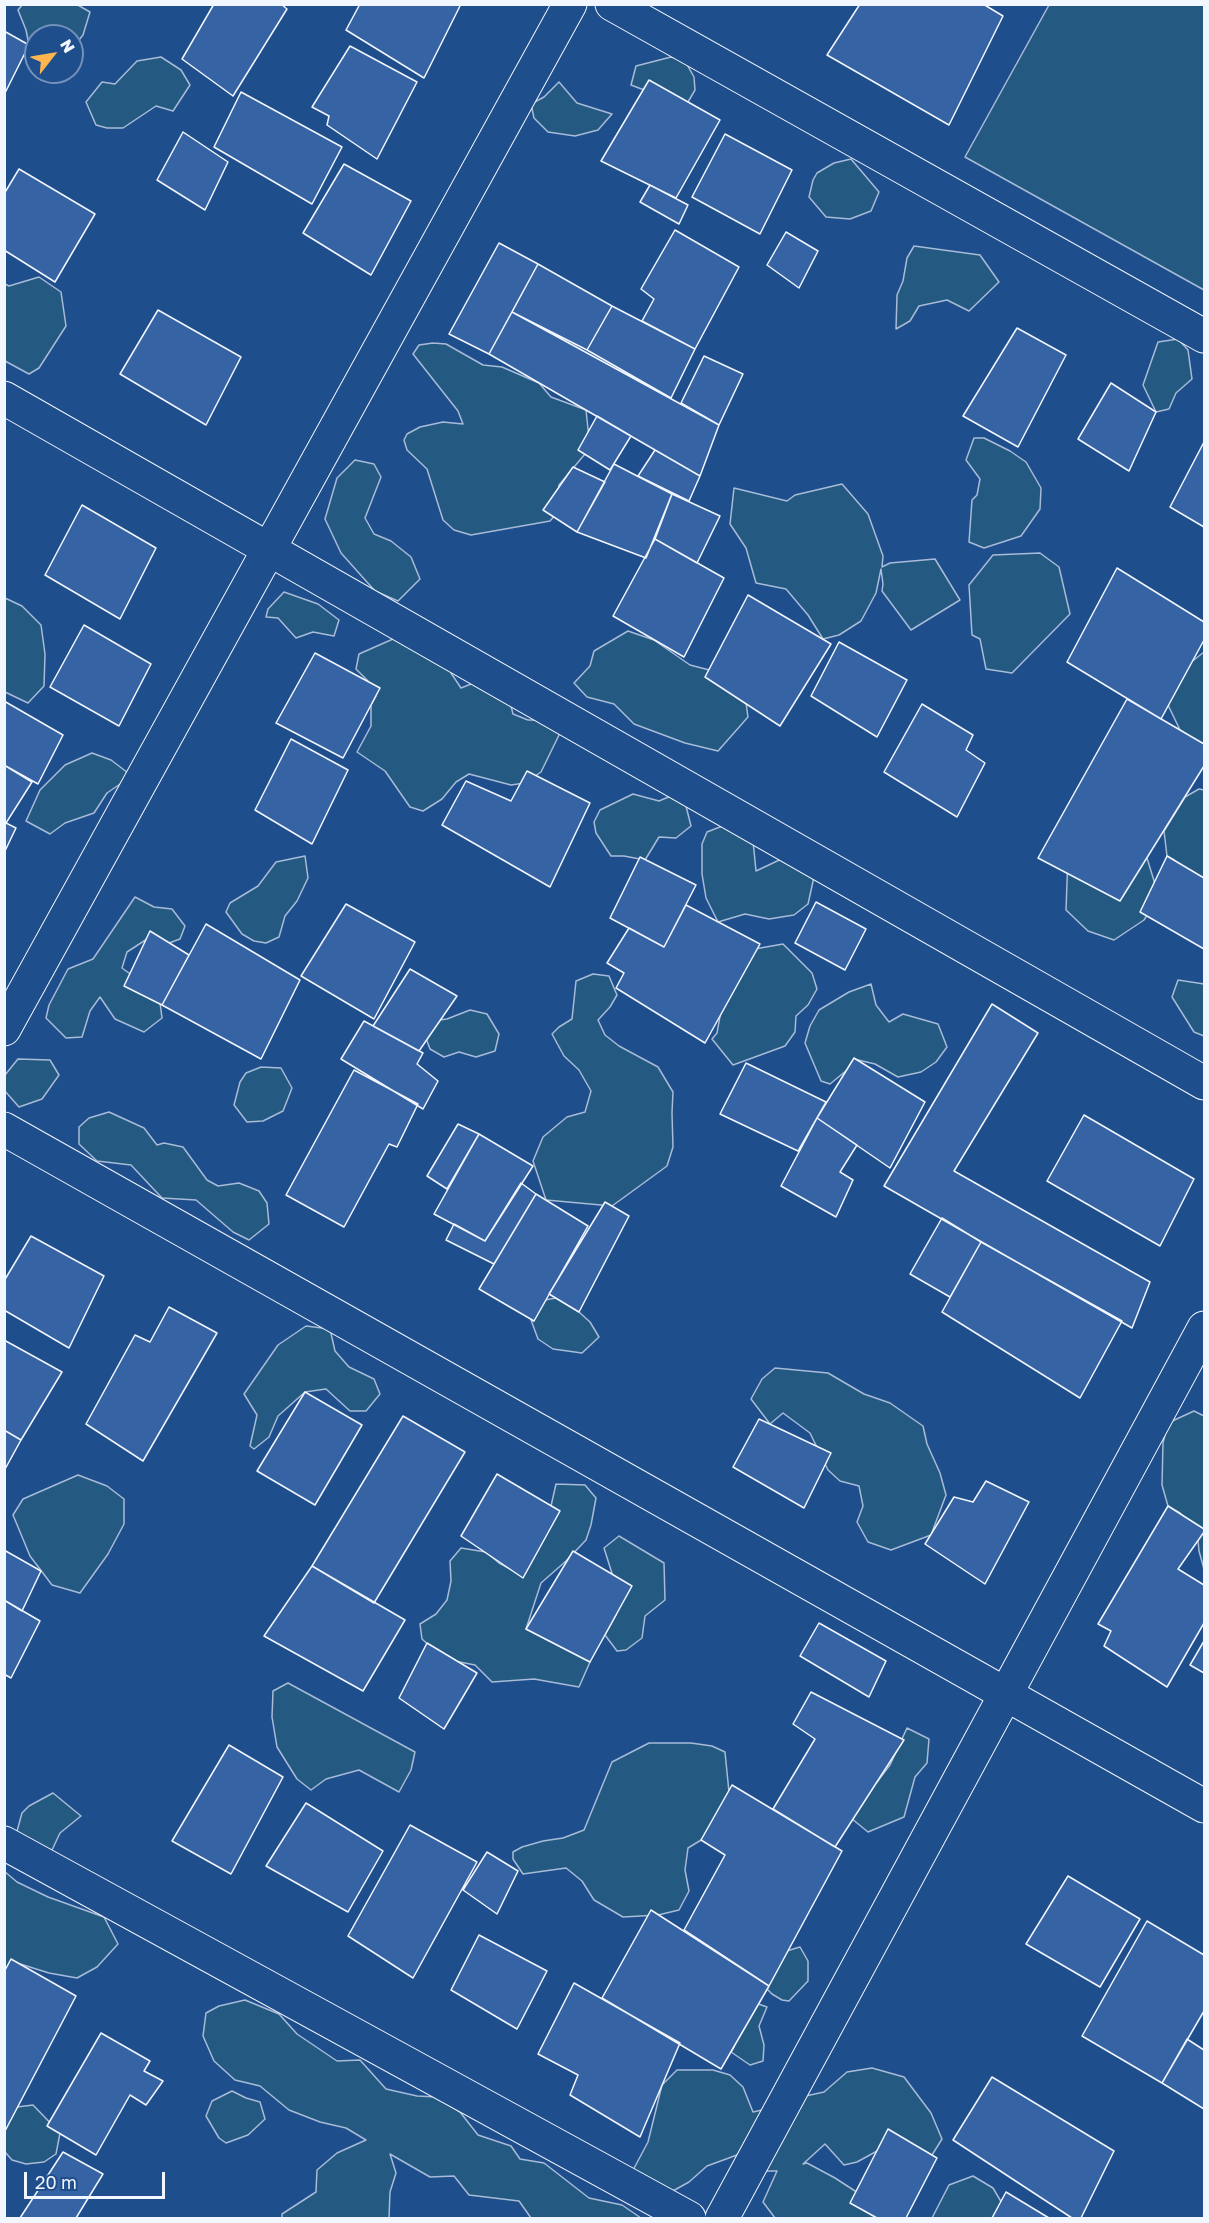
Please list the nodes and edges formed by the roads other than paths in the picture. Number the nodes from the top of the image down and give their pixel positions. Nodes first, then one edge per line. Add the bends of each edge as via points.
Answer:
1 (570, 4) edge
2 (612, 4) edge
3 (1204, 336) edge
4 (4, 398) edge
5 (269, 550) junction
6 (4, 1029) edge
7 (1204, 1083) edge
8 (4, 1129) edge
9 (1204, 1328) edge
10 (1006, 1694) junction
11 (1204, 1806) edge
12 (4, 1843) edge
13 (689, 2218) edge
14 (722, 2218) edge

1 - 5 street
2 - 3 street
4 - 5 street
5 - 6 street
5 - 7 street
8 - 10 street
9 - 10 street
10 - 11 street
10 - 14 street
12 - 13 street

